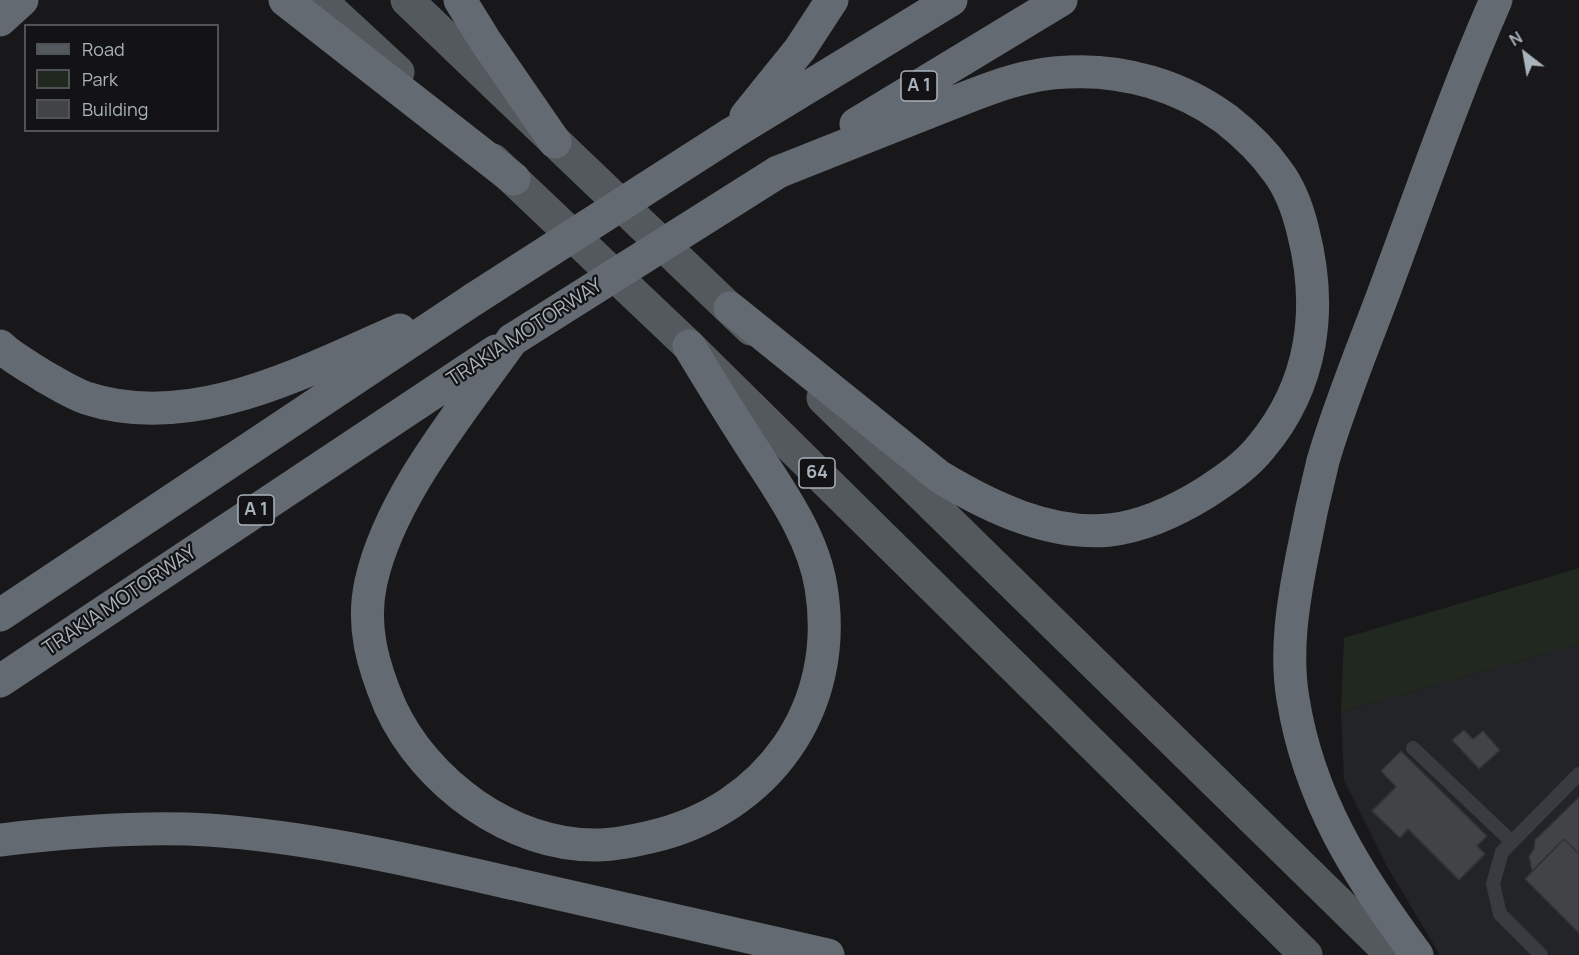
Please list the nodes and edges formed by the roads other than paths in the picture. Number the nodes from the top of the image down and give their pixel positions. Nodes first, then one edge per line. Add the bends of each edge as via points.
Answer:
1 (22, 0) edge
2 (285, 0) edge
3 (320, 0) edge
4 (407, 0) edge
5 (460, 0) edge
6 (832, 0) edge
7 (951, 0) edge
8 (1061, 0) edge
9 (1496, 0) edge
10 (0, 20) edge
11 (731, 134) junction
12 (555, 141) junction
13 (778, 172) junction
14 (514, 179) junction
15 (474, 299) junction
16 (730, 308) junction
17 (512, 340) junction
18 (0, 346) edge
19 (689, 346) junction
20 (0, 615) edge
21 (0, 681) edge
22 (1413, 748) dead end
23 (1579, 774) edge
24 (0, 840) edge
25 (1512, 842) junction
26 (828, 955) edge
27 (1306, 955) edge
28 (1392, 955) edge
29 (1417, 955) edge
30 (1541, 955) edge

1 - 10 highway
2 - 14 highway
3 - 14 main road, 64
4 - 12 main road
5 - 12 highway
6 - 11 highway via 800,49
7 - 11 highway
8 - 13 highway, TRAKIA MOTORWAY / A 1
9 - 29 highway via 1462,80 1331,436 1310,518 1290,634 1292,698 1320,794 1365,883
11 - 15 highway, bridge
12 - 16 main road
13 - 16 highway via 967,97 1036,75 1098,71 1181,92 1236,127 1278,171 1292,197 1310,256 1313,287 1314,314 1304,369 1276,427 1259,449 1211,489 1189,503 1135,525 1109,530 1074,529 1002,510 940,477
13 - 17 highway, TRAKIA MOTORWAY / A 1, bridge
14 - 19 main road, 64
15 - 18 highway via 295,375 196,405 150,408 84,398 28,367
15 - 20 highway
16 - 28 main road
17 - 19 highway via 441,441 393,521 370,585 368,636 374,665 396,718 410,741 450,786 472,804 523,831 596,846 695,824 743,795 767,773 798,732 810,708 823,658 821,582 804,534 782,492
17 - 21 highway, TRAKIA MOTORWAY / A 1
19 - 27 main road, 64
22 - 25 lane
23 - 25 lane
24 - 26 highway via 122,830 206,830 327,844
25 - 30 lane via 1502,852 1493,884 1500,914

